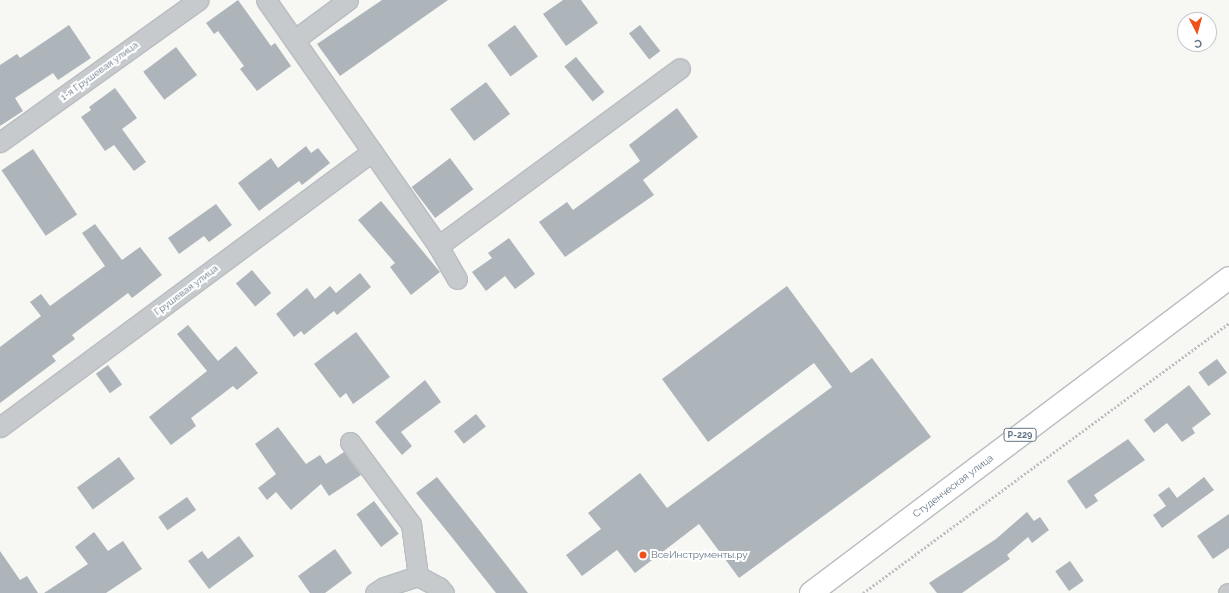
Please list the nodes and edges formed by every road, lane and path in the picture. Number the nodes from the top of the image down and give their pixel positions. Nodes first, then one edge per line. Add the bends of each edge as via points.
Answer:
1 (198, 0) edge
2 (266, 0) edge
3 (348, 0) edge
4 (294, 40) junction
5 (680, 68) dead end
6 (0, 142) edge
7 (372, 152) junction
8 (438, 246) junction
9 (1229, 278) edge
10 (457, 279) dead end
11 (1229, 323) edge
12 (0, 427) edge
13 (350, 442) dead end
14 (418, 576) junction
15 (375, 593) edge
16 (444, 593) edge
17 (811, 593) edge
18 (863, 593) edge

1 - 6 street, 1-я Грушевая улица
2 - 4 street
3 - 4 street
4 - 7 street
5 - 8 street
7 - 8 street
7 - 12 street, Грушевая улица
8 - 10 street
9 - 17 main road, Студенческая улица / Р-229
11 - 18 path
13 - 14 street via 411,524
14 - 15 street via 384,587
14 - 16 street via 439,587

